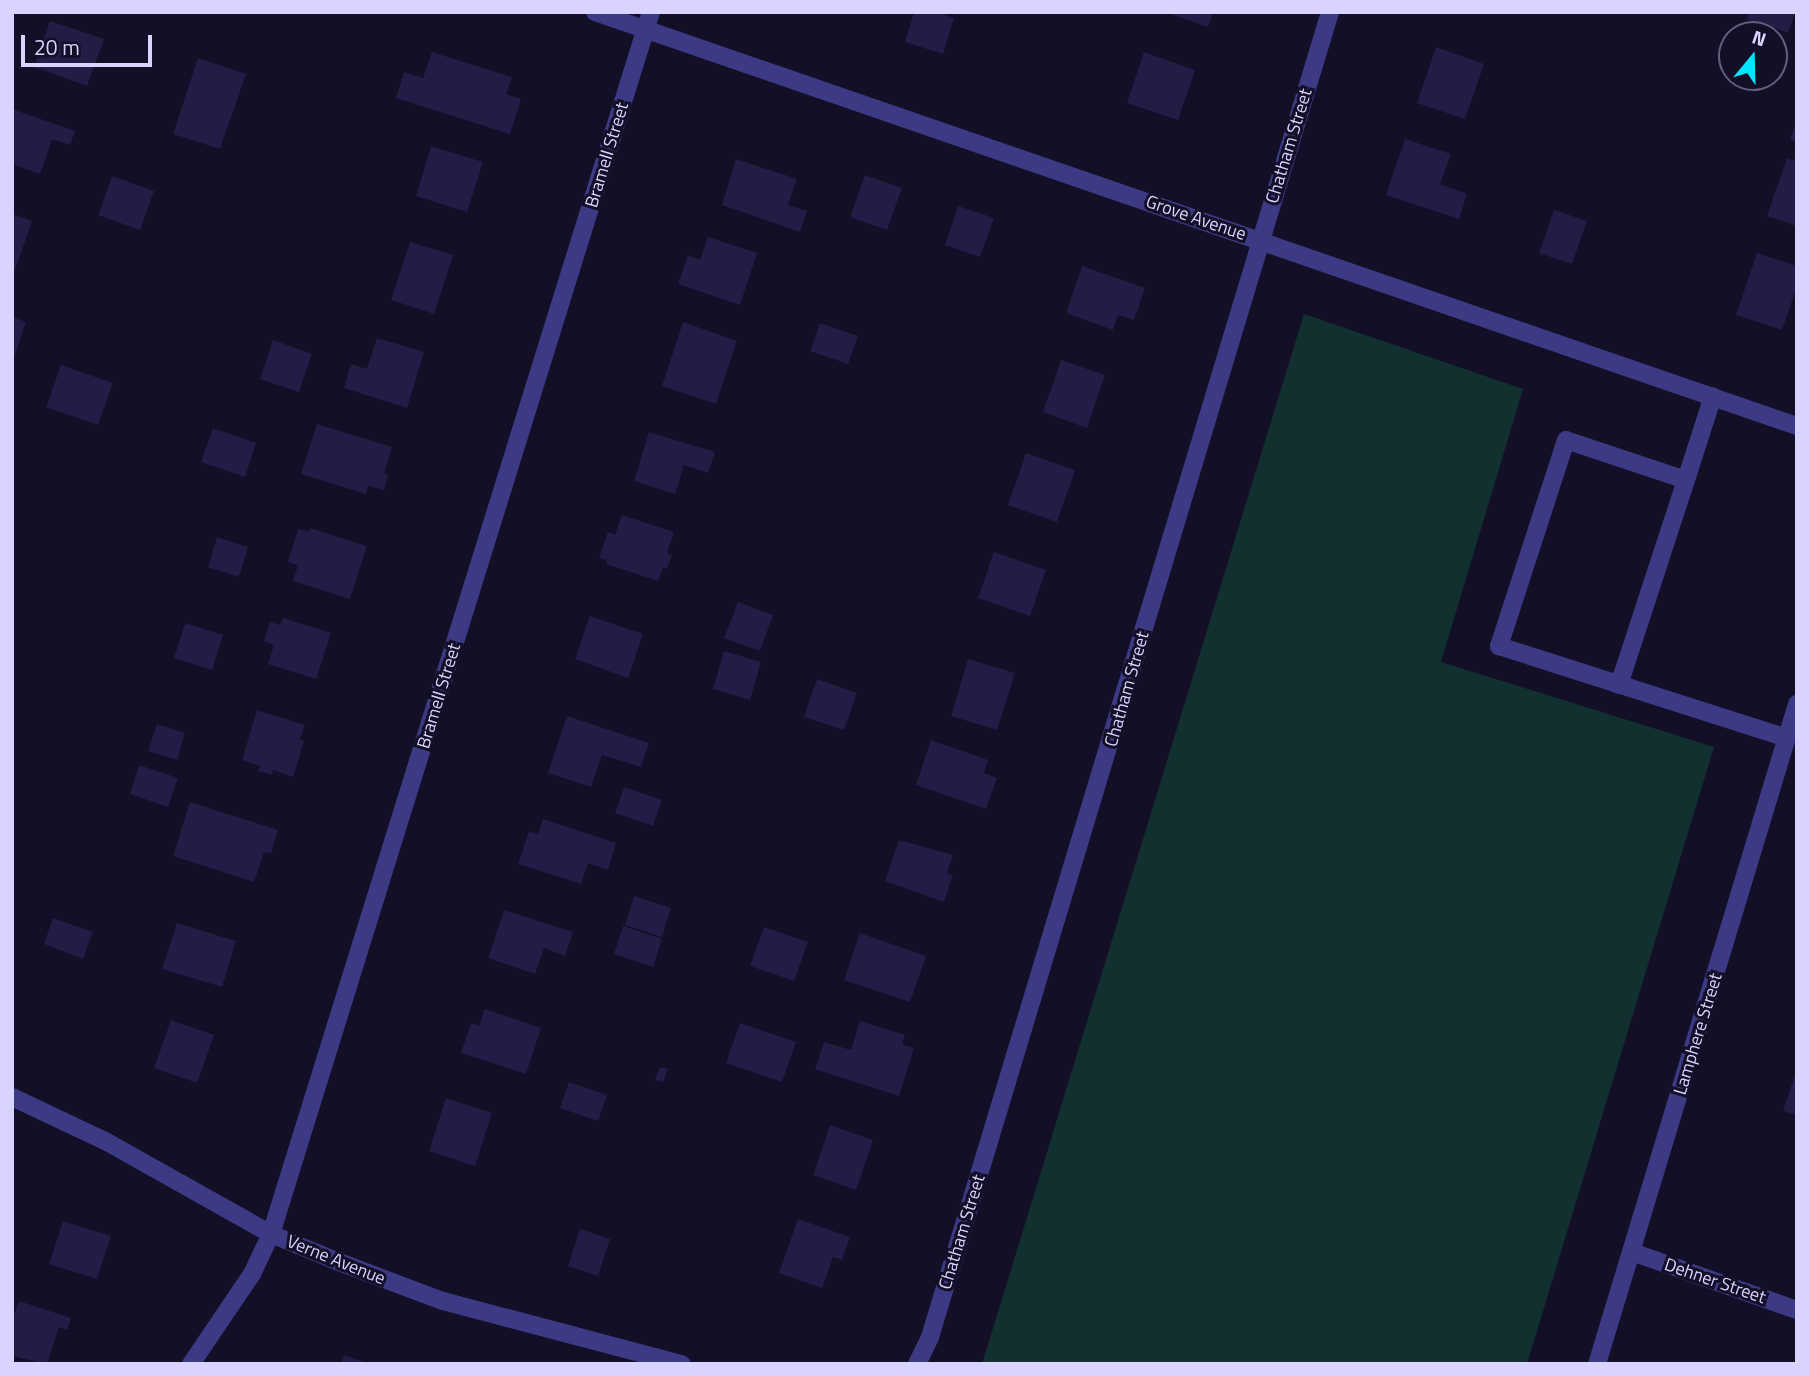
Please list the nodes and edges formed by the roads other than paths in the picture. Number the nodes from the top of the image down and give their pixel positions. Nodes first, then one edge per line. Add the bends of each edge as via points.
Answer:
1 (595, 12) edge
2 (1330, 12) edge
3 (648, 21) edge
4 (1260, 239) junction
5 (1713, 397) junction
6 (1797, 426) edge
7 (1686, 480) junction
8 (1619, 685) junction
9 (1797, 704) edge
10 (1787, 738) junction
11 (12, 1097) edge
12 (271, 1234) junction
13 (1632, 1252) junction
14 (1797, 1310) edge
15 (191, 1364) edge
16 (682, 1364) edge
17 (917, 1364) edge
18 (1597, 1364) edge

1 - 3 street, Grove Avenue
2 - 4 street, Chatham Street
3 - 4 street, Grove Avenue
3 - 12 street, Bramell Street
4 - 5 street, Grove Avenue
4 - 17 street, Chatham Street via 1079,850 930,1337
5 - 6 street, Grove Avenue
5 - 7 street
7 - 8 street
7 - 8 street via 1566,440 1499,646
8 - 10 street
9 - 10 street, Lamphere Street
10 - 13 street, Lamphere Street
11 - 12 street, Verne Avenue via 107,1142
12 - 15 street, Bramell Street via 253,1274
12 - 16 street, Verne Avenue via 443,1301
13 - 14 street, Dehner Street
13 - 18 street, Lamphere Street

